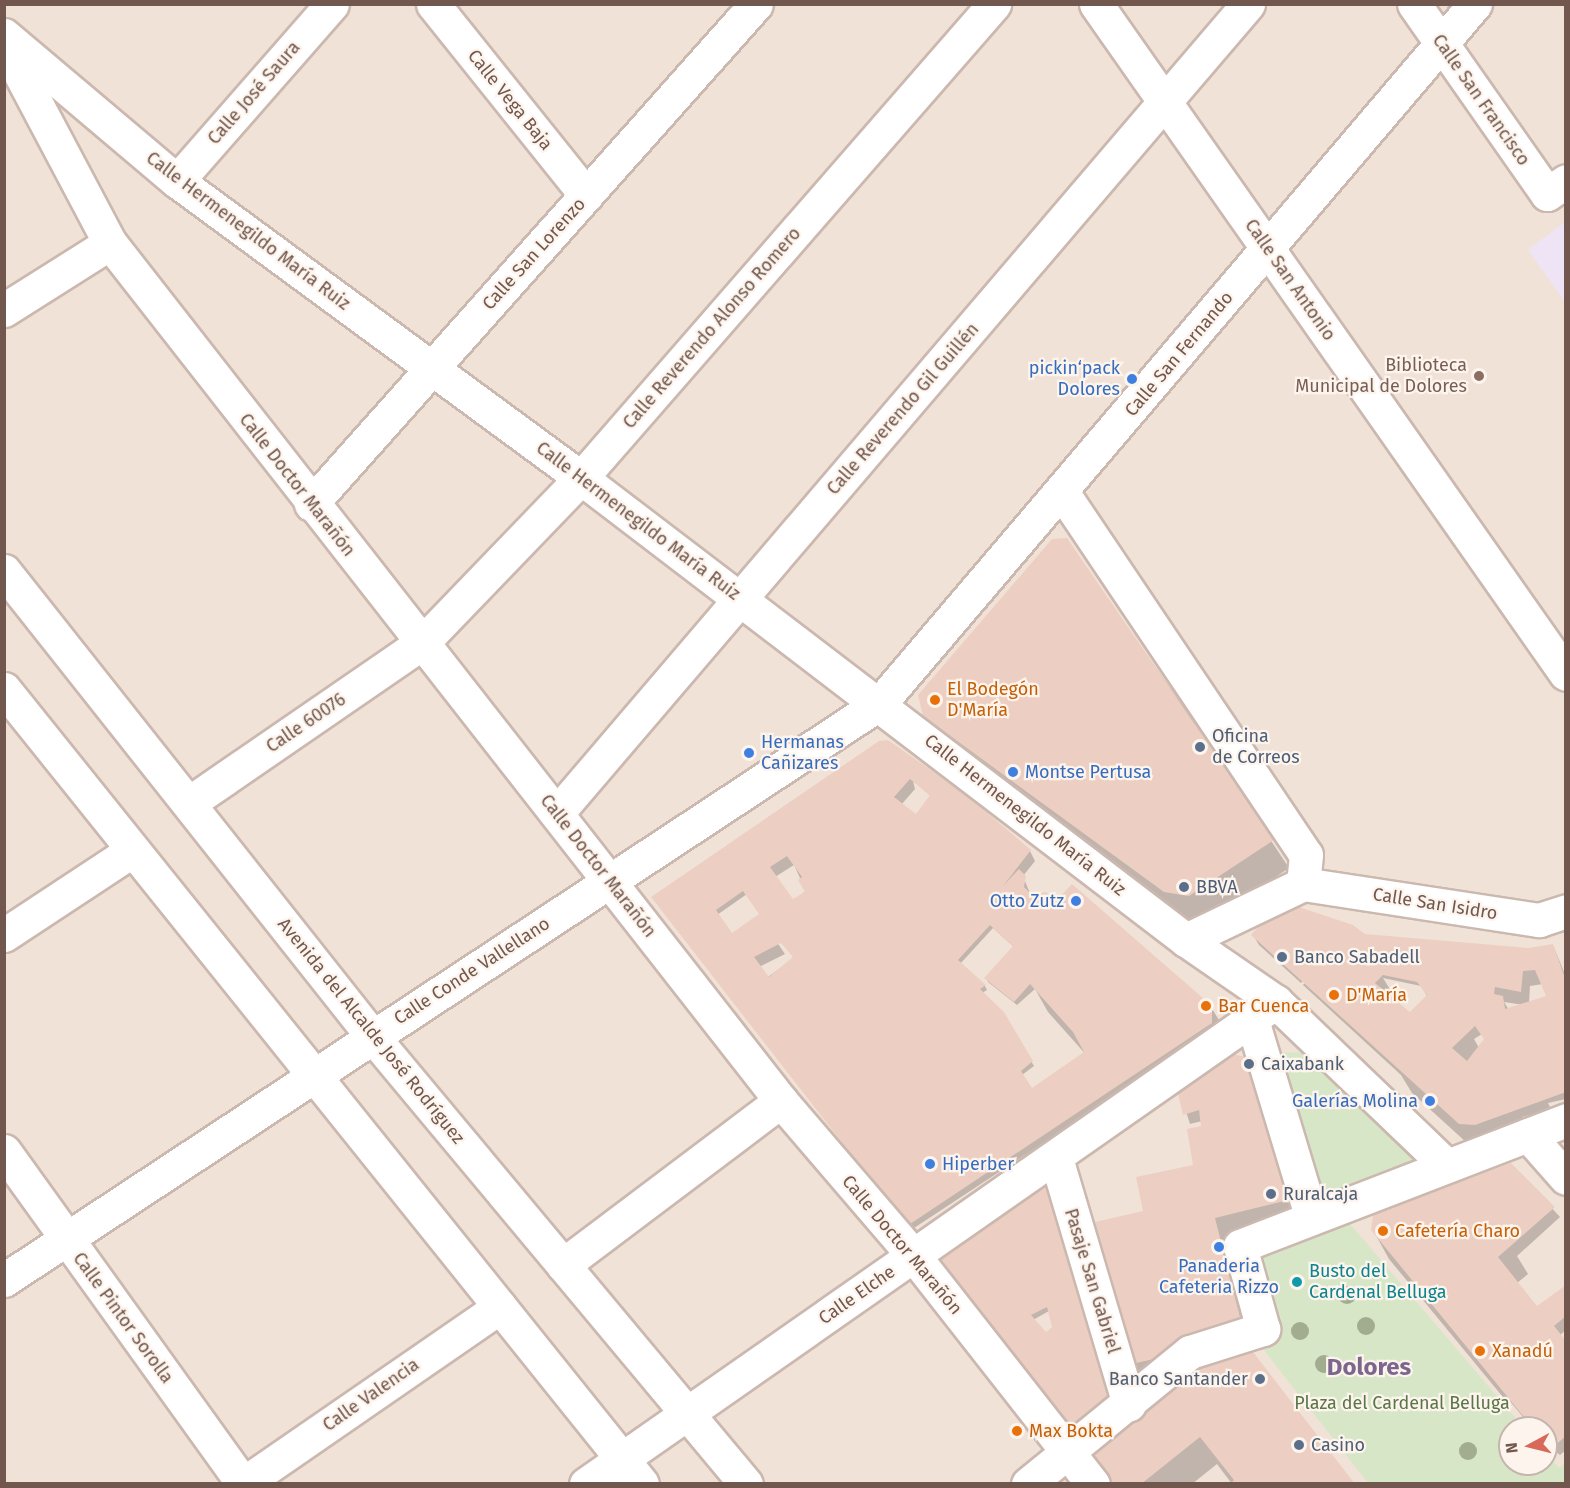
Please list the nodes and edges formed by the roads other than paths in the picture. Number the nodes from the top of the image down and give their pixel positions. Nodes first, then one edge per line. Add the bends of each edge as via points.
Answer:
1 (332, 4) edge
2 (434, 4) edge
3 (756, 4) edge
4 (994, 4) edge
5 (1096, 4) edge
6 (1248, 4) edge
7 (1414, 4) edge
8 (1475, 4) edge
9 (4, 35) edge
10 (4, 43) edge
11 (1441, 43) junction
12 (1165, 102) junction
13 (177, 181) junction
14 (1556, 188) edge
15 (586, 195) junction
16 (110, 243) junction
17 (1268, 249) junction
18 (4, 310) edge
19 (432, 368) junction
20 (581, 478) junction
21 (1062, 492) junction
22 (311, 504) junction
23 (4, 571) edge
24 (740, 598) junction
25 (422, 643) junction
26 (1566, 674) edge
27 (4, 689) edge
28 (880, 703) junction
29 (189, 803) junction
30 (557, 813) junction
31 (133, 850) junction
32 (610, 880) junction
33 (1303, 884) junction
34 (1566, 911) edge
35 (4, 935) edge
36 (1186, 940) junction
37 (1264, 1011) junction
38 (373, 1037) junction
39 (313, 1077) junction
40 (781, 1101) junction
41 (1566, 1120) edge
42 (1528, 1135) junction
43 (4, 1151) edge
44 (1056, 1158) junction
45 (1446, 1165) junction
46 (1566, 1178) edge
47 (1311, 1216) junction
48 (66, 1239) junction
49 (914, 1256) junction
50 (563, 1265) junction
51 (4, 1280) edge
52 (500, 1307) junction
53 (1129, 1404) junction
54 (687, 1413) junction
55 (1067, 1452) junction
56 (622, 1458) junction
57 (243, 1484) edge
58 (586, 1484) edge
59 (642, 1484) edge
60 (746, 1484) edge
61 (1028, 1484) edge
62 (1093, 1484) edge

1 - 13 street, Calle José Saura
2 - 15 street, Calle Vega Baja
3 - 15 street, Calle San Lorenzo
4 - 20 street, Calle Reverendo Alonso Romero
5 - 12 street, Calle San Antonio
6 - 12 street, Calle Reverendo Gil Guillén
7 - 11 street, Calle San Francisco
8 - 11 street, Calle San Fernando
9 - 13 street, Calle Hermenegildo María Ruiz
10 - 16 street, Calle Doctor Marañón
11 - 14 street, Calle San Francisco
11 - 17 street, Calle San Fernando
12 - 17 street, Calle San Antonio
12 - 24 street, Calle Reverendo Gil Guillén
13 - 19 street, Calle Hermenegildo María Ruiz
15 - 19 street, Calle San Lorenzo
16 - 18 street
16 - 22 street, Calle Doctor Marañón
17 - 21 street, Calle San Fernando
17 - 26 street, Calle San Antonio
19 - 20 street, Calle Hermenegildo María Ruiz
19 - 22 street, Calle San Lorenzo
20 - 24 street, Calle Hermenegildo María Ruiz
20 - 25 street, Calle Reverendo Alonso Romero
21 - 28 street, Calle San Fernando
21 - 33 street via 1306,855
22 - 25 street, Calle Doctor Marañón
23 - 29 street, Avenida del Alcalde José Rodríguez
24 - 28 street, Calle Hermenegildo María Ruiz
24 - 30 street, Calle Reverendo Gil Guillén
25 - 29 street, Calle 60076
25 - 30 street, Calle Doctor Marañón
27 - 31 street
28 - 32 street, Calle Conde Vallellano
28 - 36 street, Calle Hermenegildo María Ruiz
29 - 38 street, Avenida del Alcalde José Rodríguez
30 - 32 street, Calle Doctor Marañón
31 - 35 street
31 - 39 street
32 - 38 street, Calle Conde Vallellano
32 - 40 street, Calle Doctor Marañón
33 - 34 street, Calle San Isidro via 1539,920
33 - 36 street
36 - 37 street, Calle Hermenegildo María Ruiz
37 - 44 street, Calle Elche
37 - 45 street, Calle Hermenegildo María Ruiz
37 - 47 street
38 - 39 street, Calle Conde Vallellano
38 - 50 street, Avenida del Alcalde José Rodríguez
39 - 48 street, Calle Conde Vallellano
39 - 52 street
40 - 49 street, Calle Doctor Marañón
40 - 50 street
41 - 42 street
42 - 45 street
42 - 46 street
43 - 48 street, Calle Pintor Sorolla
44 - 49 street, Calle Elche
44 - 53 street, Pasaje San Gabriel
45 - 47 street
47 - 53 street via 1240,1246 1263,1329 1190,1352
48 - 51 street, Calle Conde Vallellano
48 - 57 street, Calle Pintor Sorolla
49 - 54 street, Calle Elche
49 - 55 street, Calle Doctor Marañón
50 - 54 street, Avenida del Alcalde José Rodríguez
52 - 56 street
52 - 57 street, Calle Valencia
53 - 55 street
54 - 56 street, Calle Elche
54 - 60 street, Avenida del Alcalde José Rodríguez
55 - 61 street
55 - 62 street, Calle Doctor Marañón
56 - 58 street, Calle Elche
56 - 59 street

